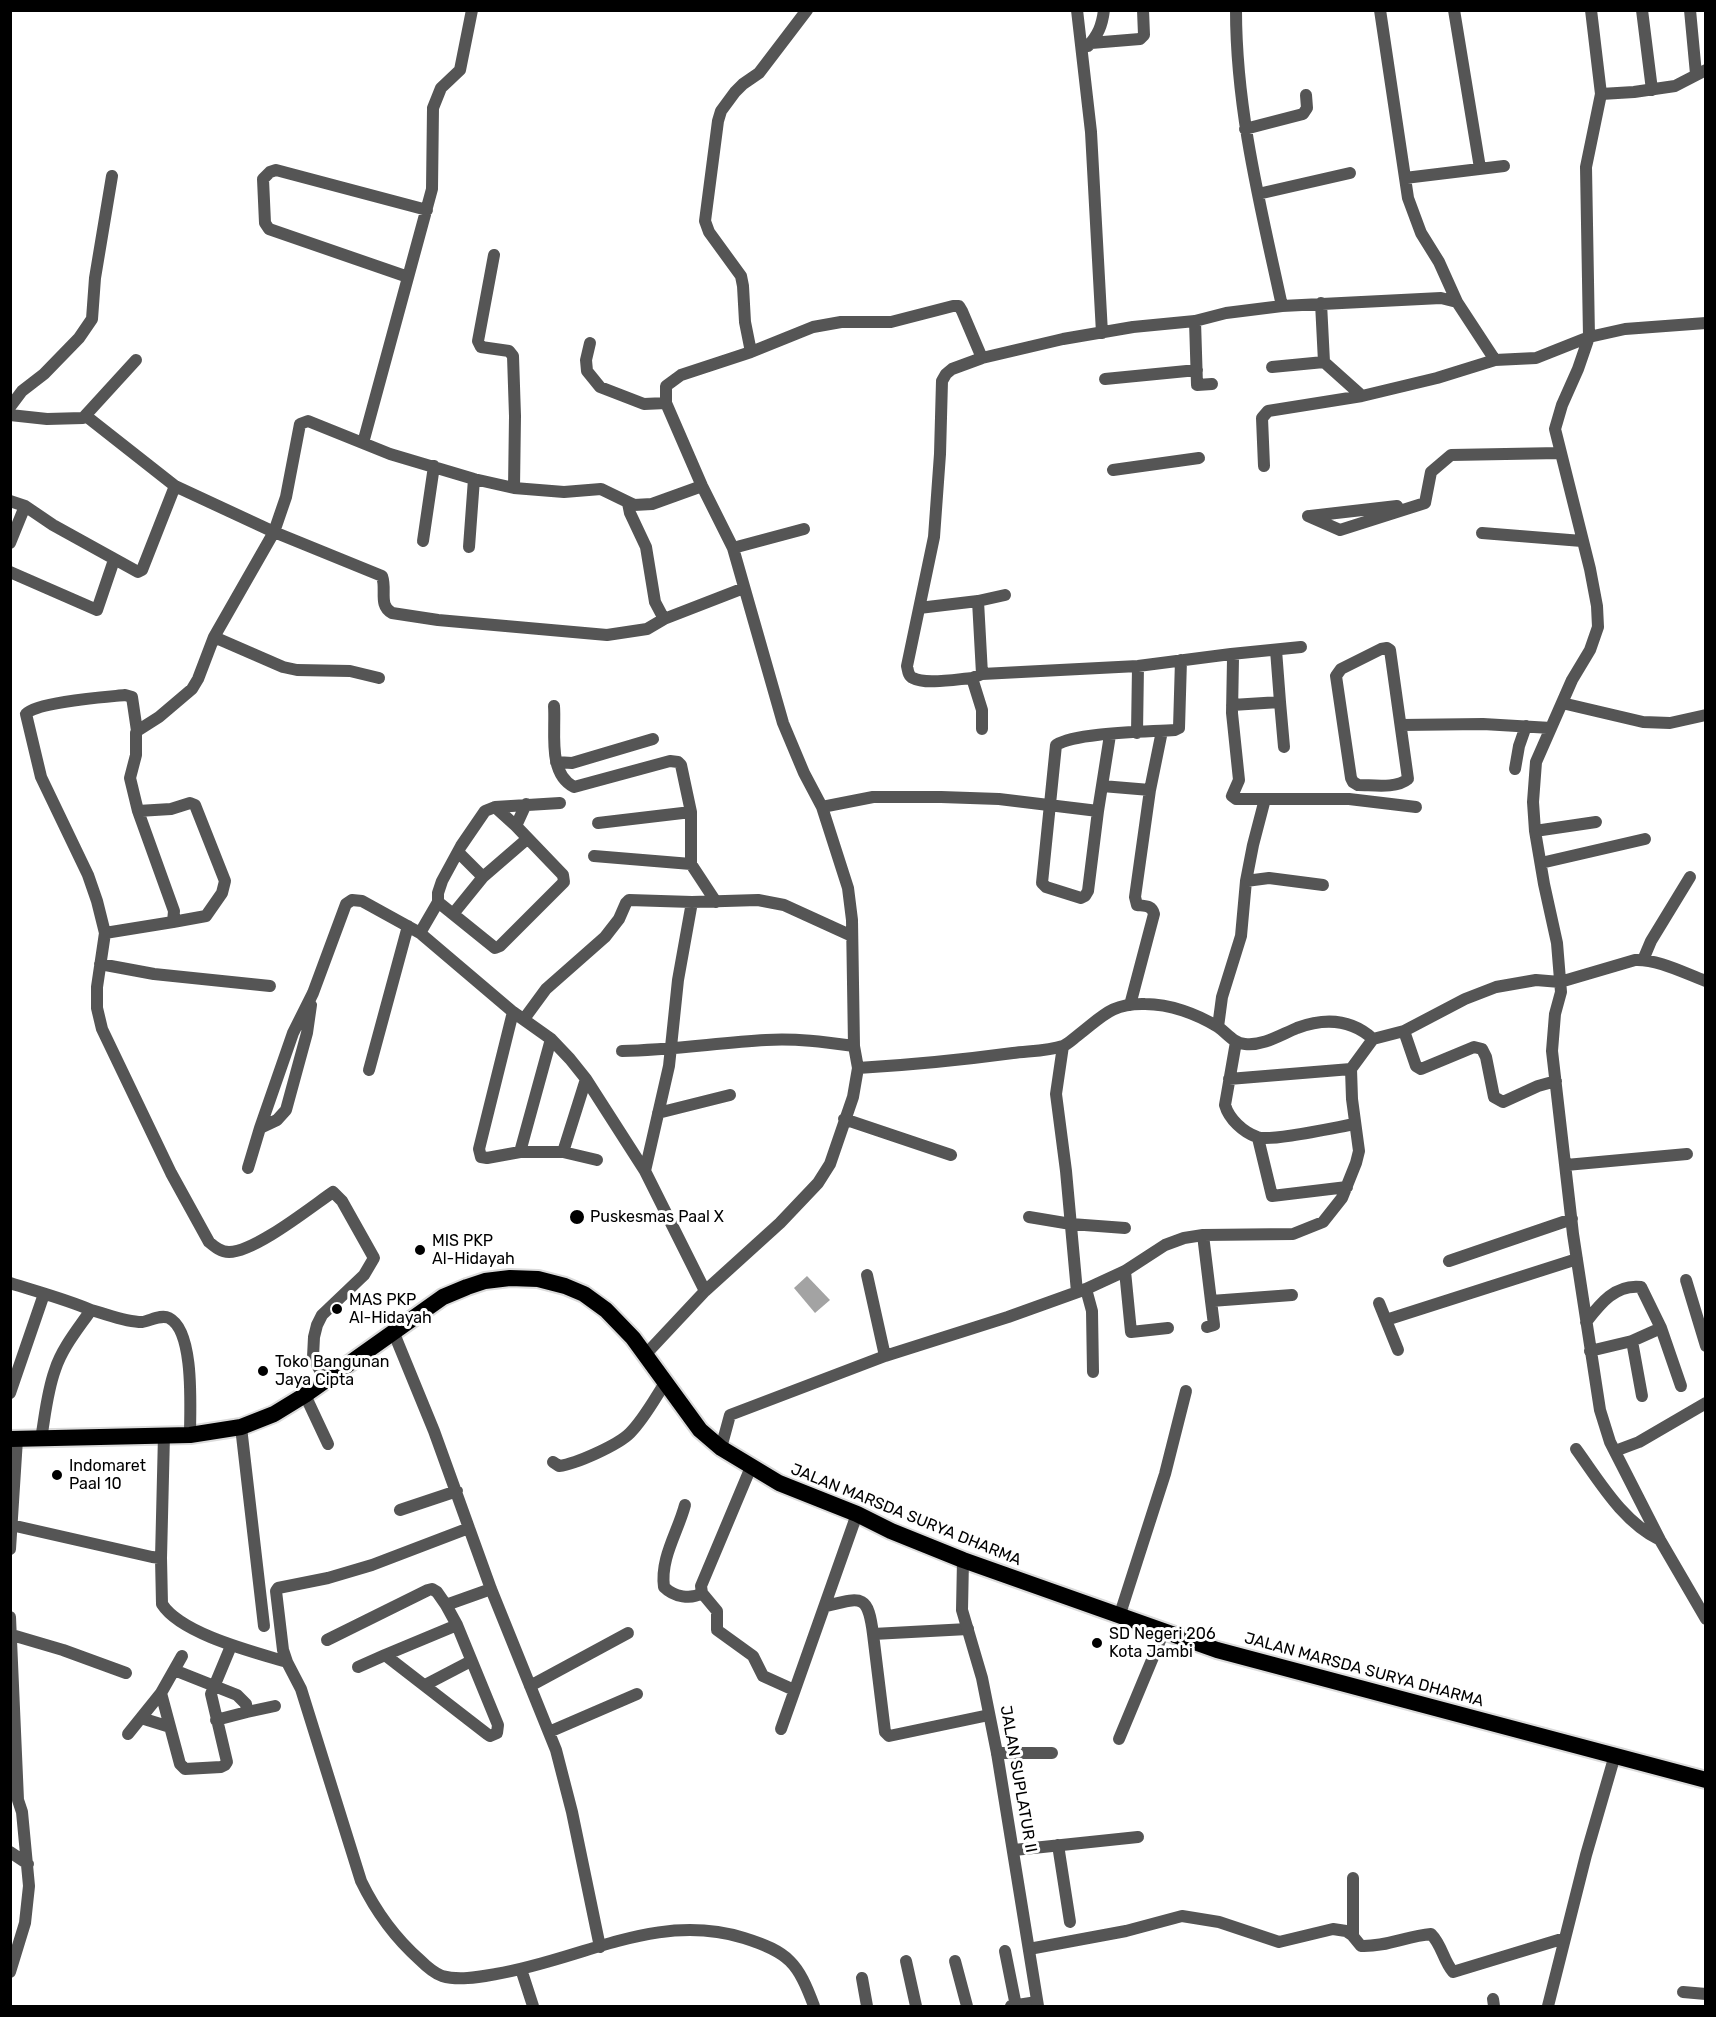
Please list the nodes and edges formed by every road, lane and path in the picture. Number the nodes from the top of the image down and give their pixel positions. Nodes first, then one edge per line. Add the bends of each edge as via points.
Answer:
1 (471, 10) edge
2 (807, 10) edge
3 (1077, 10) edge
4 (1104, 10) edge
5 (1143, 10) edge
6 (1236, 10) edge
7 (1380, 10) edge
8 (1454, 10) edge
9 (1591, 10) edge
10 (1642, 10) edge
11 (1690, 10) edge
12 (1087, 47) junction
13 (1701, 72) edge
14 (1652, 90) junction
15 (1601, 94) junction
16 (1306, 95) dead end
17 (1245, 129) junction
18 (1504, 166) dead end
19 (1480, 168) junction
20 (1350, 173) dead end
21 (112, 176) dead end
22 (1405, 178) junction
23 (1258, 194) junction
24 (427, 210) junction
25 (494, 255) dead end
26 (408, 277) junction
27 (1457, 302) junction
28 (1321, 303) junction
29 (1282, 306) junction
30 (1195, 321) junction
31 (1706, 322) edge
32 (1102, 333) junction
33 (1588, 338) junction
34 (590, 343) dead end
35 (751, 352) junction
36 (982, 358) junction
37 (136, 360) dead end
38 (1495, 360) junction
39 (1324, 362) junction
40 (1272, 367) dead end
41 (1197, 370) junction
42 (1105, 380) dead end
43 (1212, 384) dead end
44 (1362, 396) junction
45 (666, 403) junction
46 (10, 407) edge
47 (10, 415) edge
48 (86, 416) junction
49 (363, 443) junction
50 (1560, 453) junction
51 (1198, 458) dead end
52 (434, 466) junction
53 (1264, 466) dead end
54 (1113, 470) dead end
55 (474, 479) junction
56 (175, 486) junction
57 (702, 486) junction
58 (514, 488) junction
59 (10, 501) edge
60 (628, 503) junction
61 (1425, 503) junction
62 (25, 506) junction
63 (804, 529) dead end
64 (274, 532) junction
65 (1482, 533) dead end
66 (423, 541) dead end
67 (1582, 541) junction
68 (10, 543) edge
69 (469, 547) dead end
70 (733, 548) junction
71 (114, 560) junction
72 (10, 572) edge
73 (744, 588) junction
74 (1005, 595) dead end
75 (978, 601) junction
76 (919, 608) junction
77 (663, 620) junction
78 (214, 638) junction
79 (1301, 647) dead end
80 (1276, 650) junction
81 (1231, 654) junction
82 (1181, 660) junction
83 (1138, 666) junction
84 (977, 676) junction
85 (379, 678) dead end
86 (1280, 702) junction
87 (1562, 703) junction
88 (1232, 705) junction
89 (554, 706) dead end
90 (1706, 715) edge
91 (1401, 725) junction
92 (1526, 726) junction
93 (1551, 728) junction
94 (982, 729) dead end
95 (137, 731) junction
96 (1162, 731) junction
97 (1137, 733) junction
98 (1110, 735) junction
99 (653, 739) dead end
100 (1284, 747) dead end
101 (556, 762) junction
102 (1515, 768) dead end
103 (1353, 782) junction
104 (1102, 786) junction
105 (1150, 790) junction
106 (1265, 799) junction
107 (1349, 799) junction
108 (560, 803) dead end
109 (526, 804) junction
110 (1049, 806) junction
111 (495, 807) junction
112 (822, 807) junction
113 (1416, 807) dead end
114 (138, 811) junction
115 (1098, 811) junction
116 (691, 812) junction
117 (1596, 822) dead end
118 (598, 823) dead end
119 (516, 826) junction
120 (1535, 831) junction
121 (527, 838) junction
122 (1645, 839) dead end
123 (459, 853) junction
124 (594, 856) dead end
125 (1541, 862) junction
126 (691, 864) junction
127 (483, 877) junction
128 (1690, 877) dead end
129 (1246, 881) junction
130 (1323, 885) dead end
131 (692, 902) junction
132 (716, 902) junction
133 (438, 903) junction
134 (453, 914) junction
135 (173, 922) junction
136 (408, 926) junction
137 (105, 933) junction
138 (420, 933) junction
139 (852, 936) junction
140 (1643, 960) junction
141 (100, 964) junction
142 (1706, 981) edge
143 (1560, 982) junction
144 (270, 986) dead end
145 (313, 993) junction
146 (1130, 1005) junction
147 (519, 1016) junction
148 (1218, 1027) junction
149 (1404, 1031) junction
150 (1372, 1039) junction
151 (551, 1040) junction
152 (1236, 1042) junction
153 (854, 1046) junction
154 (1064, 1046) junction
155 (671, 1050) junction
156 (622, 1051) dead end
157 (858, 1068) junction
158 (1351, 1069) junction
159 (369, 1070) dead end
160 (586, 1079) junction
161 (1229, 1079) junction
162 (1556, 1081) junction
163 (730, 1095) dead end
164 (658, 1113) junction
165 (844, 1119) junction
166 (1355, 1125) junction
167 (260, 1128) junction
168 (1258, 1138) junction
169 (520, 1152) junction
170 (563, 1152) junction
171 (1687, 1154) dead end
172 (951, 1155) dead end
173 (597, 1160) dead end
174 (1566, 1165) junction
175 (248, 1168) dead end
176 (645, 1171) junction
177 (1347, 1187) junction
178 (1029, 1217) dead end
179 (1572, 1219) junction
180 (1071, 1224) junction
181 (1125, 1228) dead end
182 (1203, 1235) junction
183 (1577, 1259) junction
184 (1449, 1261) dead end
185 (1125, 1271) junction
186 (867, 1275) dead end
187 (1686, 1280) dead end
188 (10, 1283) edge
189 (1082, 1290) junction
190 (705, 1291) junction
191 (44, 1294) junction
192 (1292, 1295) dead end
193 (1211, 1301) junction
194 (1378, 1303) dead end
195 (91, 1310) junction
196 (1386, 1320) junction
197 (1586, 1322) junction
198 (1207, 1327) dead end
199 (1168, 1328) dead end
200 (1661, 1328) junction
201 (393, 1331) junction
202 (1632, 1341) junction
203 (1706, 1346) edge
204 (1398, 1350) dead end
205 (1590, 1351) junction
206 (645, 1355) junction
207 (885, 1356) junction
208 (1093, 1372) dead end
209 (324, 1380) junction
210 (665, 1383) junction
211 (1681, 1386) dead end
212 (1186, 1391) dead end
213 (10, 1393) edge
214 (305, 1395) junction
215 (1642, 1396) dead end
216 (1706, 1403) edge
217 (241, 1427) junction
218 (164, 1435) junction
219 (190, 1435) junction
220 (14, 1439) edge
221 (41, 1439) junction
222 (328, 1444) dead end
223 (720, 1448) junction
224 (1576, 1449) dead end
225 (1615, 1451) junction
226 (553, 1462) dead end
227 (751, 1467) junction
228 (457, 1491) junction
229 (686, 1505) dead end
230 (400, 1510) dead end
231 (857, 1514) junction
232 (11, 1525) edge
233 (469, 1528) junction
234 (1660, 1540) junction
235 (10, 1549) edge
236 (161, 1558) junction
237 (963, 1560) junction
238 (491, 1589) junction
239 (702, 1593) junction
240 (446, 1605) junction
241 (826, 1606) junction
242 (1120, 1614) junction
243 (10, 1617) edge
244 (1706, 1619) edge
245 (457, 1625) junction
246 (264, 1626) dead end
247 (968, 1629) junction
248 (1164, 1631) junction
249 (628, 1633) dead end
250 (873, 1634) junction
251 (12, 1635) edge
252 (327, 1640) dead end
253 (231, 1646) junction
254 (385, 1655) junction
255 (182, 1656) dead end
256 (471, 1661) junction
257 (287, 1662) junction
258 (358, 1667) dead end
259 (174, 1670) junction
260 (126, 1673) dead end
261 (425, 1685) junction
262 (215, 1686) junction
263 (530, 1686) junction
264 (794, 1690) junction
265 (161, 1694) junction
266 (636, 1694) dead end
267 (275, 1706) dead end
268 (248, 1712) junction
269 (990, 1715) junction
270 (141, 1718) junction
271 (216, 1720) junction
272 (170, 1727) junction
273 (781, 1729) dead end
274 (549, 1732) junction
275 (128, 1734) dead end
276 (1119, 1739) dead end
277 (997, 1753) junction
278 (1052, 1753) dead end
279 (1615, 1755) junction
280 (1706, 1780) edge
281 (24, 1833) junction
282 (1138, 1837) dead end
283 (1058, 1845) junction
284 (10, 1847) edge
285 (1014, 1850) junction
286 (10, 1852) edge
287 (28, 1864) junction
288 (1353, 1878) dead end
289 (1070, 1922) dead end
290 (1353, 1936) junction
291 (1565, 1938) junction
292 (600, 1947) junction
293 (1029, 1949) junction
294 (1005, 1951) dead end
295 (906, 1961) dead end
296 (955, 1961) dead end
297 (521, 1969) junction
298 (10, 1972) edge
299 (862, 1978) dead end
300 (1683, 1992) dead end
301 (1706, 1994) edge
302 (1038, 2004) edge
303 (1014, 2006) edge
304 (533, 2007) edge
305 (814, 2007) edge
306 (867, 2007) edge
307 (916, 2007) edge
308 (967, 2007) edge
309 (1548, 2007) edge

1 - 24 street via 460,70 441,88 433,108 432,189
2 - 35 street via 759,74 735,92 718,121 705,221 741,276
3 - 12 street
4 - 12 street via 1098,35
5 - 12 street via 1144,35 1140,39
6 - 17 street via 1237,65
7 - 22 street
8 - 19 street
9 - 15 street
10 - 14 street
11 - 13 street
12 - 32 street
13 - 14 street via 1675,86
14 - 15 street
15 - 33 street via 1586,167
16 - 17 street via 1307,108 1303,114
17 - 23 street
18 - 19 street
19 - 22 street
20 - 23 street
21 - 46 street via 92,319 79,338
22 - 27 street via 1420,233 1439,262
23 - 29 street
24 - 26 street
24 - 26 street via 276,170 263,178 265,223 269,229
25 - 58 street via 478,341 481,347 508,351 513,356
26 - 49 street
27 - 28 street via 1441,298
27 - 38 street
28 - 29 street
28 - 39 street
29 - 30 street
30 - 32 street
30 - 41 street
31 - 33 street via 1624,329
32 - 36 street
33 - 38 street via 1536,358
33 - 50 street via 1555,429
34 - 45 street via 587,371 600,387 644,404
35 - 36 street via 813,327 841,322 891,322 958,306
35 - 45 street via 670,381
36 - 76 street via 952,369 942,381 934,537
37 - 48 street
38 - 44 street
39 - 40 street
39 - 44 street
41 - 42 street
41 - 43 street via 1197,385
44 - 53 street via 1264,413
45 - 57 street
47 - 48 street via 47,419
48 - 56 street
49 - 52 street
49 - 64 street via 308,421 300,424 286,497
50 - 61 street via 1451,455 1431,472
50 - 67 street
51 - 54 street
52 - 55 street
52 - 66 street
55 - 58 street
55 - 69 street
56 - 64 street
56 - 71 street via 142,570 134,571
57 - 60 street via 652,504
57 - 70 street
58 - 60 street via 564,492 601,489
59 - 62 street
60 - 77 street via 646,547 655,602
61 - 61 street via 1390,507 1308,516 1340,530
62 - 68 street
62 - 71 street
63 - 70 street
64 - 77 street via 382,576 383,604 392,613 607,635 647,629
64 - 78 street
65 - 67 street
67 - 87 street via 1598,627
70 - 73 street
71 - 72 street via 97,610
73 - 77 street
73 - 112 street via 783,723
74 - 75 street
75 - 76 street
75 - 84 street
76 - 84 street via 908,674 926,681
78 - 85 street via 283,667 350,671
78 - 95 street via 192,689
79 - 80 street
80 - 81 street
80 - 86 street
81 - 82 street
81 - 88 street
82 - 83 street
82 - 96 street via 1180,724 1175,730
83 - 84 street
83 - 97 street
84 - 94 street
86 - 88 street
86 - 100 street
87 - 90 street via 1643,722 1670,723
87 - 93 street
88 - 106 street via 1239,780 1232,796
89 - 101 street
91 - 92 street
91 - 103 street via 1408,778 1404,783
91 - 103 street via 1390,650 1381,649 1338,672
92 - 93 street
92 - 102 street
93 - 120 street via 1536,762
95 - 114 street via 130,778
95 - 137 street via 132,697 125,695 62,703 26,714 41,777 88,875
96 - 97 street
96 - 105 street
97 - 98 street
98 - 104 street
98 - 110 street via 1069,739 1056,745
99 - 101 street via 572,763
101 - 116 street via 565,780 574,787 678,762
103 - 107 street
104 - 105 street
104 - 115 street
105 - 146 street via 1135,897 1137,905 1149,906 1154,914
106 - 107 street
106 - 129 street
107 - 113 street
108 - 109 street
109 - 111 street
109 - 119 street
110 - 112 street via 999,799 873,797
110 - 115 street
110 - 115 street via 1042,883 1081,898 1088,891
111 - 119 street
111 - 123 street via 483,813
112 - 139 street via 848,888
114 - 135 street via 174,911
114 - 135 street via 171,809 190,802 195,805 225,881 222,893 206,916
116 - 118 street
116 - 126 street
117 - 120 street
119 - 121 street
120 - 125 street
121 - 127 street
121 - 134 street via 563,875 564,882 498,948
122 - 125 street
123 - 127 street
123 - 133 street via 442,881
124 - 126 street
125 - 143 street via 1557,943
126 - 132 street
127 - 134 street
128 - 140 street
129 - 130 street via 1269,878
129 - 148 street via 1241,936 1222,997
131 - 132 street
131 - 147 street via 630,900 605,937
131 - 155 street
132 - 139 street via 758,900 784,905
133 - 134 street
133 - 138 street
135 - 137 street
136 - 138 street
136 - 145 street via 362,901 346,904
136 - 159 street
137 - 141 street
138 - 147 street
139 - 153 street
140 - 142 street
140 - 143 street
141 - 144 street
141 - 209 street via 97,1008 102,1029 209,1242 225,1252 248,1247 280,1230 333,1192 374,1258 364,1275 322,1315 317,1325 313,1357
143 - 149 street via 1536,980 1496,987
143 - 162 street via 1552,1051
145 - 167 street via 294,1033
145 - 167 street via 307,1033 286,1110
146 - 148 street via 1160,1005 1185,1011
146 - 154 street via 1101,1015
147 - 151 street
147 - 169 street via 479,1149 481,1157 487,1158
148 - 152 street
149 - 150 street
149 - 162 street via 1416,1066 1421,1069 1474,1047 1482,1049 1494,1097 1503,1102
150 - 152 street via 1362,1030 1320,1021 1270,1041
150 - 158 street
151 - 160 street
151 - 169 street
152 - 161 street
153 - 155 street via 768,1040
153 - 157 street
154 - 157 street via 933,1064
154 - 180 street via 1056,1094
155 - 156 street
155 - 164 street
157 - 165 street
158 - 161 street
158 - 166 street
160 - 170 street
160 - 176 street
161 - 168 street via 1227,1114
162 - 174 street
163 - 164 street
164 - 176 street
165 - 172 street
165 - 190 street via 830,1164 818,1184
166 - 168 street
166 - 177 street via 1359,1151
167 - 175 street
168 - 177 street via 1272,1196
169 - 170 street
170 - 173 street
171 - 174 street
174 - 179 street
176 - 190 street
177 - 182 street via 1332,1213 1310,1229 1293,1234
178 - 180 street
179 - 183 street
179 - 184 street
180 - 181 street
180 - 189 street
182 - 185 street via 1165,1245
182 - 193 street
183 - 196 street
183 - 197 street
185 - 189 street
185 - 199 street via 1131,1332
186 - 207 street
187 - 203 street
188 - 191 street
189 - 207 street
189 - 208 street via 1092,1311
190 - 206 street
191 - 195 street
191 - 213 street
192 - 193 street
193 - 198 street via 1214,1325
194 - 196 street
195 - 219 street via 140,1322 162,1317 175,1323 189,1359
195 - 221 street via 55,1368
196 - 204 street
197 - 200 street via 1612,1293 1636,1286 1644,1290
197 - 205 street
200 - 202 street
200 - 211 street
201 - 206 highway, JALAN MARSDA SURYA DHARMA via 442,1297 467,1287 510,1278 538,1279 584,1294 606,1310
201 - 209 highway, JALAN MARSDA SURYA DHARMA
201 - 228 street
202 - 205 street
202 - 215 street
205 - 225 street via 1600,1410
206 - 210 highway, JALAN MARSDA SURYA DHARMA
207 - 223 street via 730,1415
209 - 214 highway, JALAN MARSDA SURYA DHARMA
210 - 223 highway, JALAN MARSDA SURYA DHARMA via 700,1430
210 - 226 street via 629,1434 573,1463 559,1466
212 - 242 street via 1165,1474
214 - 217 highway, JALAN MARSDA SURYA DHARMA via 274,1414
214 - 222 street
216 - 225 street via 1639,1442
217 - 219 highway, JALAN MARSDA SURYA DHARMA
217 - 246 street
218 - 219 highway, JALAN MARSDA SURYA DHARMA
218 - 221 highway, JALAN MARSDA SURYA DHARMA
218 - 236 street
220 - 221 highway, JALAN MARSDA SURYA DHARMA
220 - 232 street
223 - 227 highway, JALAN MARSDA SURYA DHARMA
224 - 234 street via 1619,1508 1643,1532
225 - 234 street
227 - 231 highway, JALAN MARSDA SURYA DHARMA
227 - 239 street via 702,1581
228 - 230 street
228 - 233 street
229 - 239 street via 666,1555 664,1587 675,1595 696,1597
231 - 237 highway, JALAN MARSDA SURYA DHARMA
231 - 241 street
232 - 235 street
232 - 236 street
233 - 238 street
233 - 257 street via 372,1565 278,1588 281,1639
234 - 244 street
236 - 253 street via 161,1599 165,1608 184,1623
237 - 242 highway, JALAN MARSDA SURYA DHARMA
237 - 247 street, JALAN SUPLATUR II via 962,1610
238 - 240 street
238 - 263 street
239 - 264 street via 717,1611 717,1630 753,1656 763,1676
240 - 245 street
240 - 252 street via 437,1592 428,1590
241 - 250 street via 861,1601 870,1611
241 - 264 street
242 - 248 highway, JALAN MARSDA SURYA DHARMA
243 - 251 street
245 - 254 street
245 - 256 street
247 - 250 street
247 - 269 street, JALAN SUPLATUR II
248 - 276 street
248 - 279 highway, JALAN MARSDA SURYA DHARMA via 1217,1650
249 - 263 street
250 - 269 street via 886,1735
251 - 260 street
251 - 281 street via 18,1786
253 - 257 street
253 - 262 street
254 - 258 street
254 - 261 street
255 - 259 street
256 - 261 street
256 - 261 street via 498,1725 494,1735 487,1734
257 - 297 street via 300,1689 361,1881 389,1929 403,1946 440,1975 456,1979
259 - 262 street
259 - 265 street
262 - 268 street via 237,1695
262 - 271 street via 211,1698
263 - 274 street
264 - 273 street
265 - 270 street
265 - 272 street
266 - 274 street
267 - 268 street
268 - 271 street
269 - 277 street, JALAN SUPLATUR II
270 - 272 street
270 - 275 street
271 - 272 street via 226,1762 221,1767 182,1768
274 - 292 street via 572,1812
277 - 278 street
277 - 285 street, JALAN SUPLATUR II
279 - 280 highway, JALAN MARSDA SURYA DHARMA
279 - 291 street
281 - 284 street
281 - 287 street
282 - 283 street
283 - 285 street
283 - 289 street
285 - 293 street, JALAN SUPLATUR II
286 - 287 street
287 - 298 street via 25,1923
288 - 290 street
290 - 291 street via 1361,1946 1376,1946 1431,1934 1453,1972
290 - 293 street via 1333,1929 1279,1942 1219,1922 1182,1916
291 - 309 street
292 - 297 street
292 - 305 street via 650,1933 688,1929 731,1934 791,1960
293 - 302 street, JALAN SUPLATUR II
294 - 303 street
295 - 307 street
296 - 308 street
297 - 304 street
299 - 306 street
300 - 301 street
302 - 303 street

